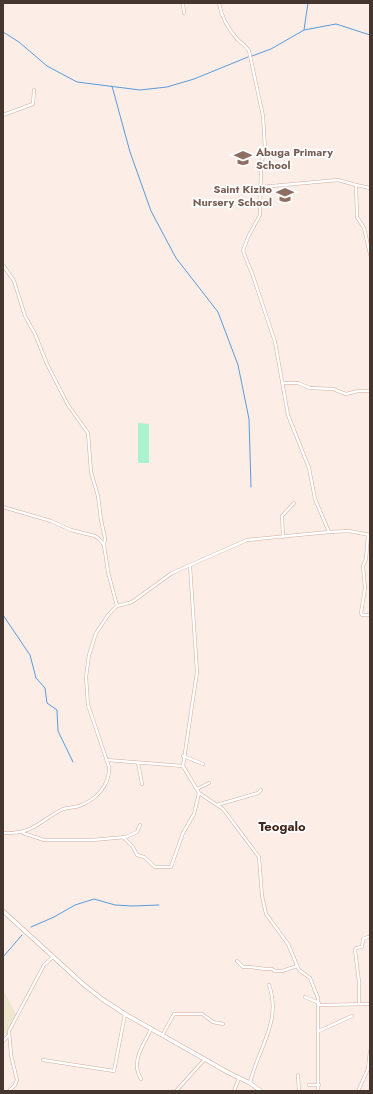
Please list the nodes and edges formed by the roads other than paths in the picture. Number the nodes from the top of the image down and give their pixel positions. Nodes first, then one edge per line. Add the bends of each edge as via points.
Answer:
1 (182, 3) edge
2 (219, 3) edge
3 (184, 13) dead end
4 (34, 90) dead end
5 (3, 115) edge
6 (356, 185) junction
7 (261, 187) junction
8 (370, 188) edge
9 (370, 254) edge
10 (3, 265) edge
11 (283, 383) junction
12 (370, 391) edge
13 (294, 503) dead end
14 (3, 507) edge
15 (329, 532) junction
16 (369, 535) edge
17 (283, 537) junction
18 (104, 545) junction
19 (190, 566) junction
20 (117, 606) junction
21 (370, 615) edge
22 (183, 756) junction
23 (107, 760) junction
24 (138, 763) junction
25 (202, 764) dead end
26 (183, 766) junction
27 (209, 783) dead end
28 (142, 784) dead end
29 (197, 789) junction
30 (260, 790) dead end
31 (199, 793) junction
32 (217, 805) junction
33 (140, 825) dead end
34 (3, 833) edge
35 (23, 833) junction
36 (124, 838) junction
37 (3, 910) edge
38 (368, 937) dead end
39 (53, 957) junction
40 (237, 961) dead end
41 (297, 966) junction
42 (269, 985) dead end
43 (306, 997) dead end
44 (319, 1004) junction
45 (359, 1004) junction
46 (370, 1004) edge
47 (125, 1014) junction
48 (352, 1016) dead end
49 (223, 1024) dead end
50 (152, 1028) junction
51 (319, 1031) junction
52 (163, 1034) junction
53 (8, 1036) junction
54 (3, 1041) edge
55 (370, 1051) edge
56 (206, 1059) junction
57 (43, 1060) dead end
58 (298, 1075) dead end
59 (239, 1078) junction
60 (141, 1079) dead end
61 (250, 1083) junction
62 (309, 1085) dead end
63 (319, 1085) junction
64 (9, 1091) edge
65 (176, 1091) edge
66 (234, 1091) edge
67 (261, 1091) edge
68 (299, 1091) edge
69 (318, 1091) edge
70 (358, 1091) edge

1 - 3 street
2 - 7 street via 221,14 230,29 247,47 253,66 265,148 261,165
4 - 5 street via 33,104
6 - 7 street via 338,180
6 - 8 street
6 - 9 street via 357,217 364,228
7 - 11 street via 260,215 243,251 269,324
10 - 18 street via 14,280 23,312 36,334 47,364 67,402 88,433 91,472 98,496
11 - 12 street via 333,389 346,394
11 - 15 street via 288,415 309,468 315,499
13 - 17 street via 282,516
14 - 18 street via 95,536
15 - 16 street via 349,531
15 - 17 street
16 - 21 street via 363,566 365,588 361,613
17 - 19 street via 246,540
18 - 20 street
19 - 20 street via 172,573 132,602
19 - 22 street via 196,672
20 - 23 street via 96,633 86,677 88,705
22 - 25 street
22 - 26 street
23 - 24 street
23 - 35 street via 109,775 99,794 82,805 61,810
24 - 26 street
24 - 28 street
26 - 29 street
27 - 29 street
29 - 31 street
30 - 32 street via 258,793
31 - 32 street
31 - 36 street via 194,814 183,833 171,867 155,867 144,857 137,855
32 - 41 street via 223,809 259,857 265,911 288,944
33 - 36 street via 137,832
34 - 35 street
35 - 36 street via 41,840
37 - 39 main road
38 - 45 street via 363,939 362,947 355,950
39 - 47 main road via 93,992
39 - 53 street via 44,965
40 - 41 street via 243,968 250,966 275,971
41 - 44 street via 310,978
42 - 61 street via 274,999 273,1013
43 - 44 street
44 - 45 street
44 - 51 street
45 - 46 street
47 - 50 main road
47 - 57 street via 114,1071
48 - 51 street
49 - 52 street via 213,1022 202,1014 174,1014
50 - 52 main road
50 - 60 street via 137,1059 137,1071
51 - 63 street
52 - 56 main road
53 - 54 street
53 - 64 street via 17,1080
55 - 70 street via 368,1069
56 - 59 main road
56 - 65 street
58 - 68 street
59 - 61 main road
59 - 66 street
61 - 67 main road
62 - 63 street
63 - 69 street

